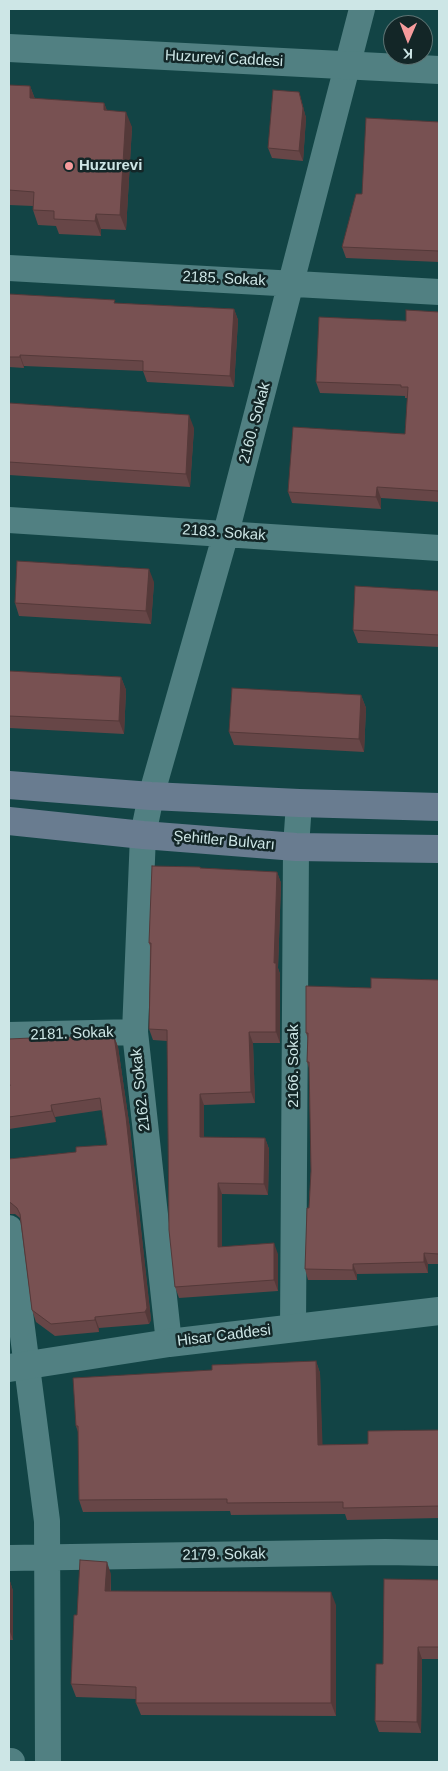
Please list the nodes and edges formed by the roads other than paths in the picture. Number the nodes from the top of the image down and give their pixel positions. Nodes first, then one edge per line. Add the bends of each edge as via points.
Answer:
1 (362, 9) edge
2 (9, 48) edge
3 (348, 65) junction
4 (439, 70) edge
5 (9, 268) edge
6 (292, 282) junction
7 (439, 292) edge
8 (9, 520) edge
9 (226, 533) junction
10 (439, 548) edge
11 (9, 785) edge
12 (151, 796) junction
13 (299, 803) junction
14 (439, 807) edge
15 (9, 821) edge
16 (143, 835) junction
17 (296, 847) junction
18 (439, 849) edge
19 (135, 1032) junction
20 (9, 1035) edge
21 (9, 1228) edge
22 (439, 1311) edge
23 (293, 1328) junction
24 (169, 1343) junction
25 (18, 1367) edge
26 (439, 1553) edge
27 (9, 1558) edge
28 (47, 1558) junction
29 (48, 1762) edge

1 - 3 street, 2160. Sokak
2 - 3 street, Huzurevi Caddesi
3 - 4 street, Huzurevi Caddesi
3 - 6 street, 2160. Sokak
5 - 6 street, 2185. Sokak
6 - 7 street, 2185. Sokak
6 - 9 street, 2160. Sokak
8 - 9 street, 2183. Sokak
9 - 10 street, 2183. Sokak
9 - 12 street, 2160. Sokak
11 - 12 main road
12 - 13 main road
12 - 16 street, 2160. Sokak
13 - 14 main road
13 - 17 street, 2166. Sokak
15 - 16 main road, Şehitler Bulvarı
16 - 17 main road, Şehitler Bulvarı
16 - 19 street, 2162. Sokak
17 - 18 main road, Şehitler Bulvarı
17 - 23 street, 2166. Sokak
19 - 20 street, 2181. Sokak
19 - 24 street, 2162. Sokak
21 - 25 street
22 - 23 street, Hisar Caddesi
23 - 24 street, Hisar Caddesi
24 - 25 street, Hisar Caddesi
25 - 28 street via 47,1521
26 - 28 street, 2179. Sokak
27 - 28 street, 2179. Sokak
28 - 29 street

